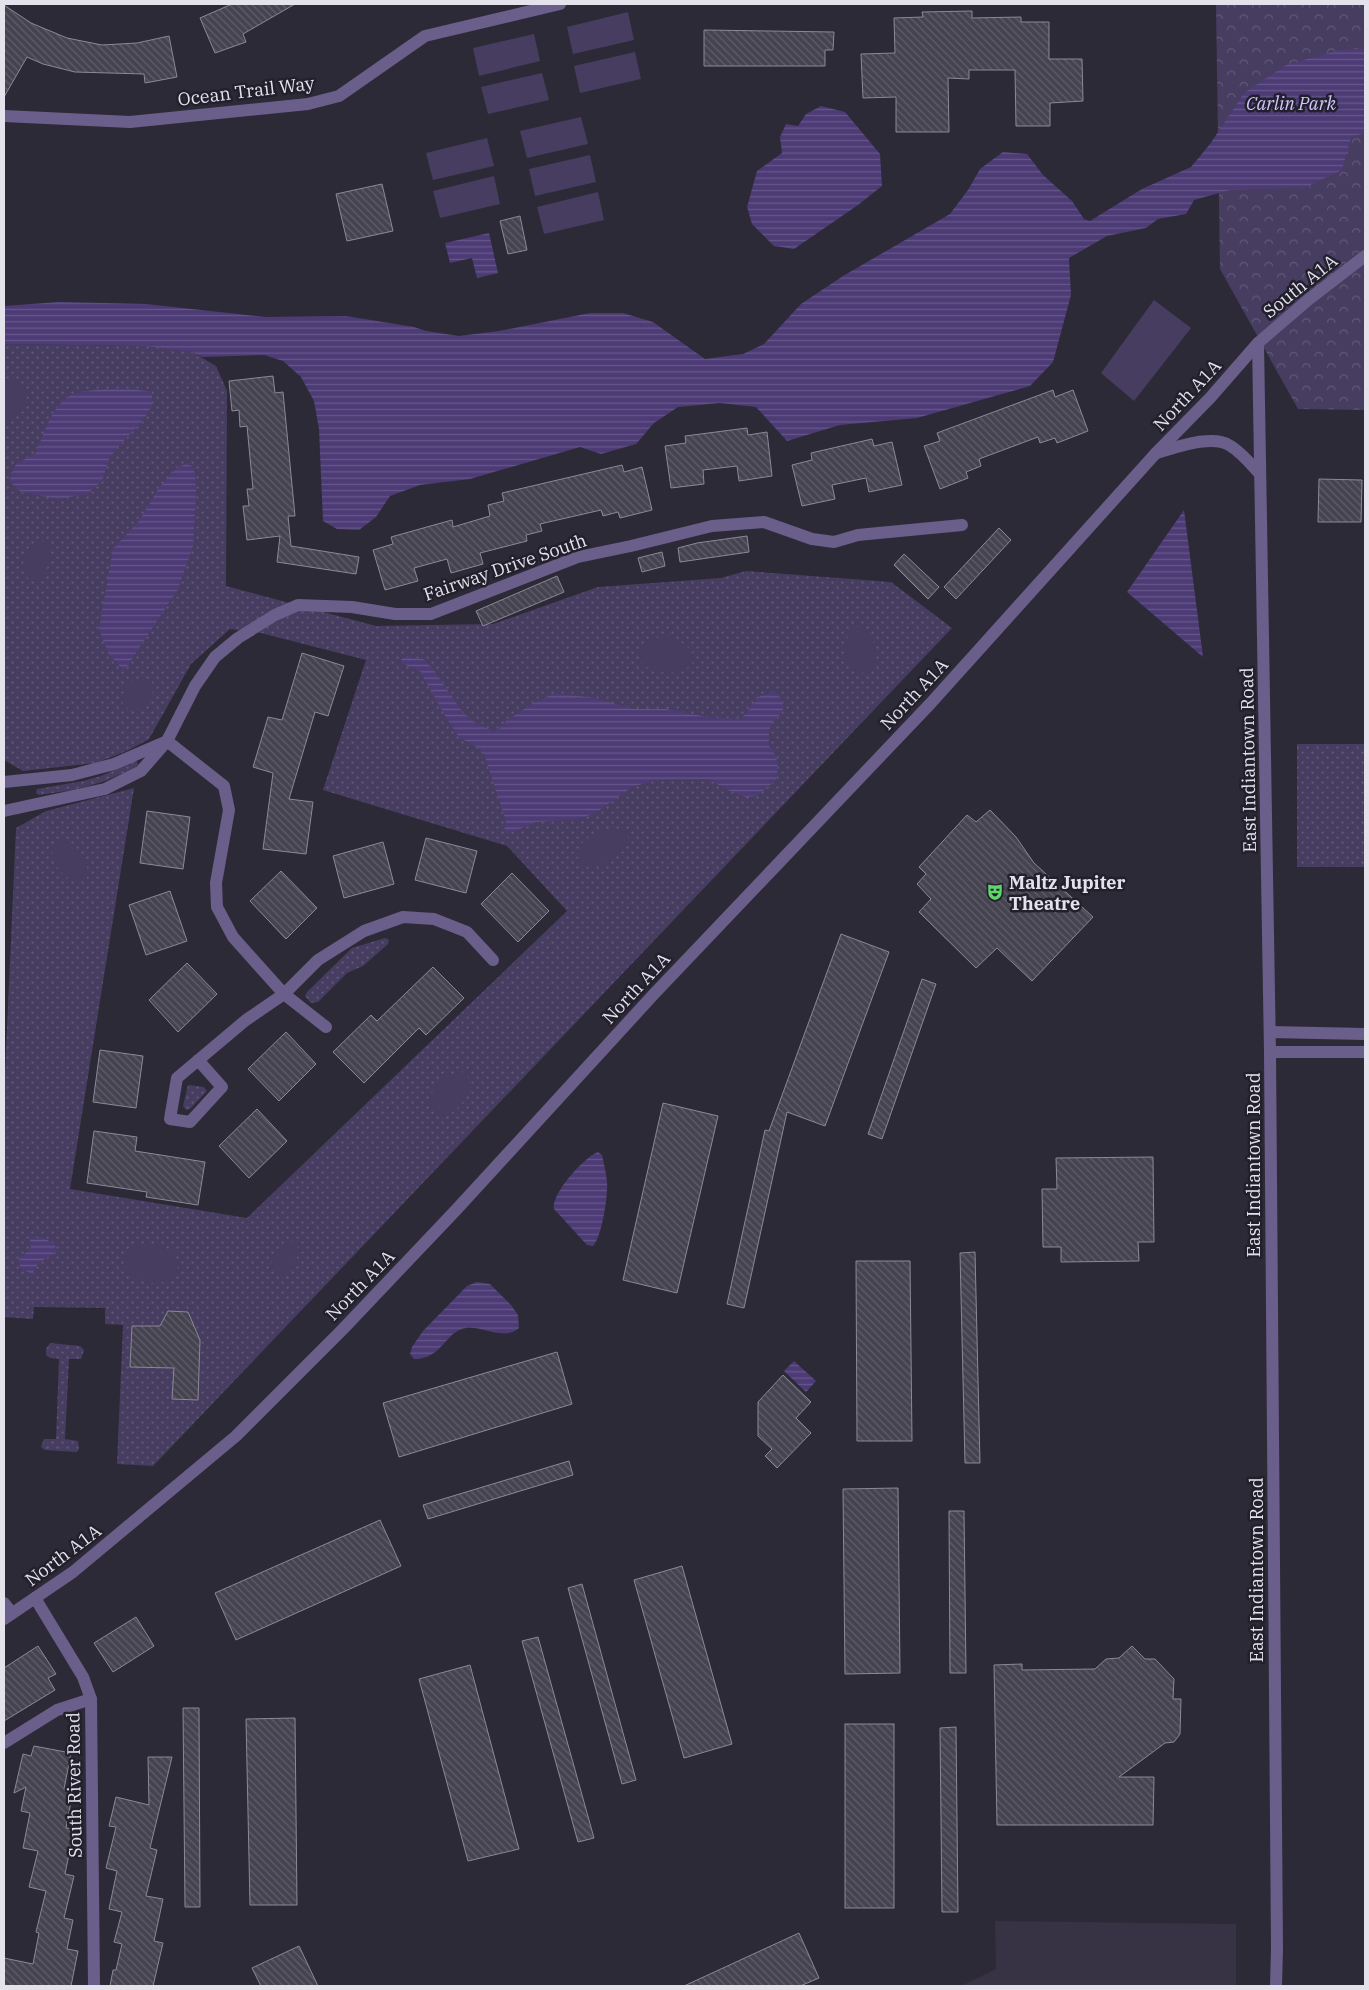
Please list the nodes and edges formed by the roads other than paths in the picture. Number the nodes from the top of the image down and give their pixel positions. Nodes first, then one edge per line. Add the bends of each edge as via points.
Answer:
1 (560, 4) edge
2 (4, 116) edge
3 (1365, 256) edge
4 (1258, 343) junction
5 (1156, 453) junction
6 (1260, 474) junction
7 (962, 525) dead end
8 (167, 741) junction
9 (4, 782) edge
10 (4, 811) edge
11 (493, 960) dead end
12 (284, 994) junction
13 (326, 1027) dead end
14 (1270, 1032) junction
15 (1365, 1034) edge
16 (1270, 1052) junction
17 (1365, 1052) edge
18 (198, 1060) junction
19 (35, 1598) junction
20 (6, 1612) edge
21 (91, 1699) junction
22 (4, 1743) edge
23 (94, 1986) edge
24 (1276, 1986) edge

1 - 2 street, Ocean Trail Way via 425,36 339,96 308,104 130,122
3 - 4 street, South A1A
4 - 5 street, North A1A
4 - 6 street, East Indiantown Road
5 - 6 street via 1197,442 1227,444 1242,454
5 - 19 street, North A1A via 930,704 343,1329 236,1436 80,1566
6 - 14 street, East Indiantown Road
7 - 8 street, Fairway Drive South via 858,535 834,542 764,522 712,526 578,557 431,614 298,605 238,638 215,658 195,686
8 - 9 street via 114,764 72,775
8 - 10 street, Fairway Drive South via 141,771 105,788
8 - 12 street via 224,786 228,810 216,882 217,907 233,937
11 - 12 street via 467,932 434,919 404,918 364,931 318,960
12 - 13 street
12 - 18 street via 246,1020
14 - 15 street
14 - 16 street, East Indiantown Road
16 - 17 street
16 - 24 street, East Indiantown Road
18 - 18 street via 176,1078 170,1119 190,1122 222,1087
19 - 20 street, North A1A
19 - 21 street, South River Road via 83,1677
21 - 22 street via 58,1710
21 - 23 street, South River Road

